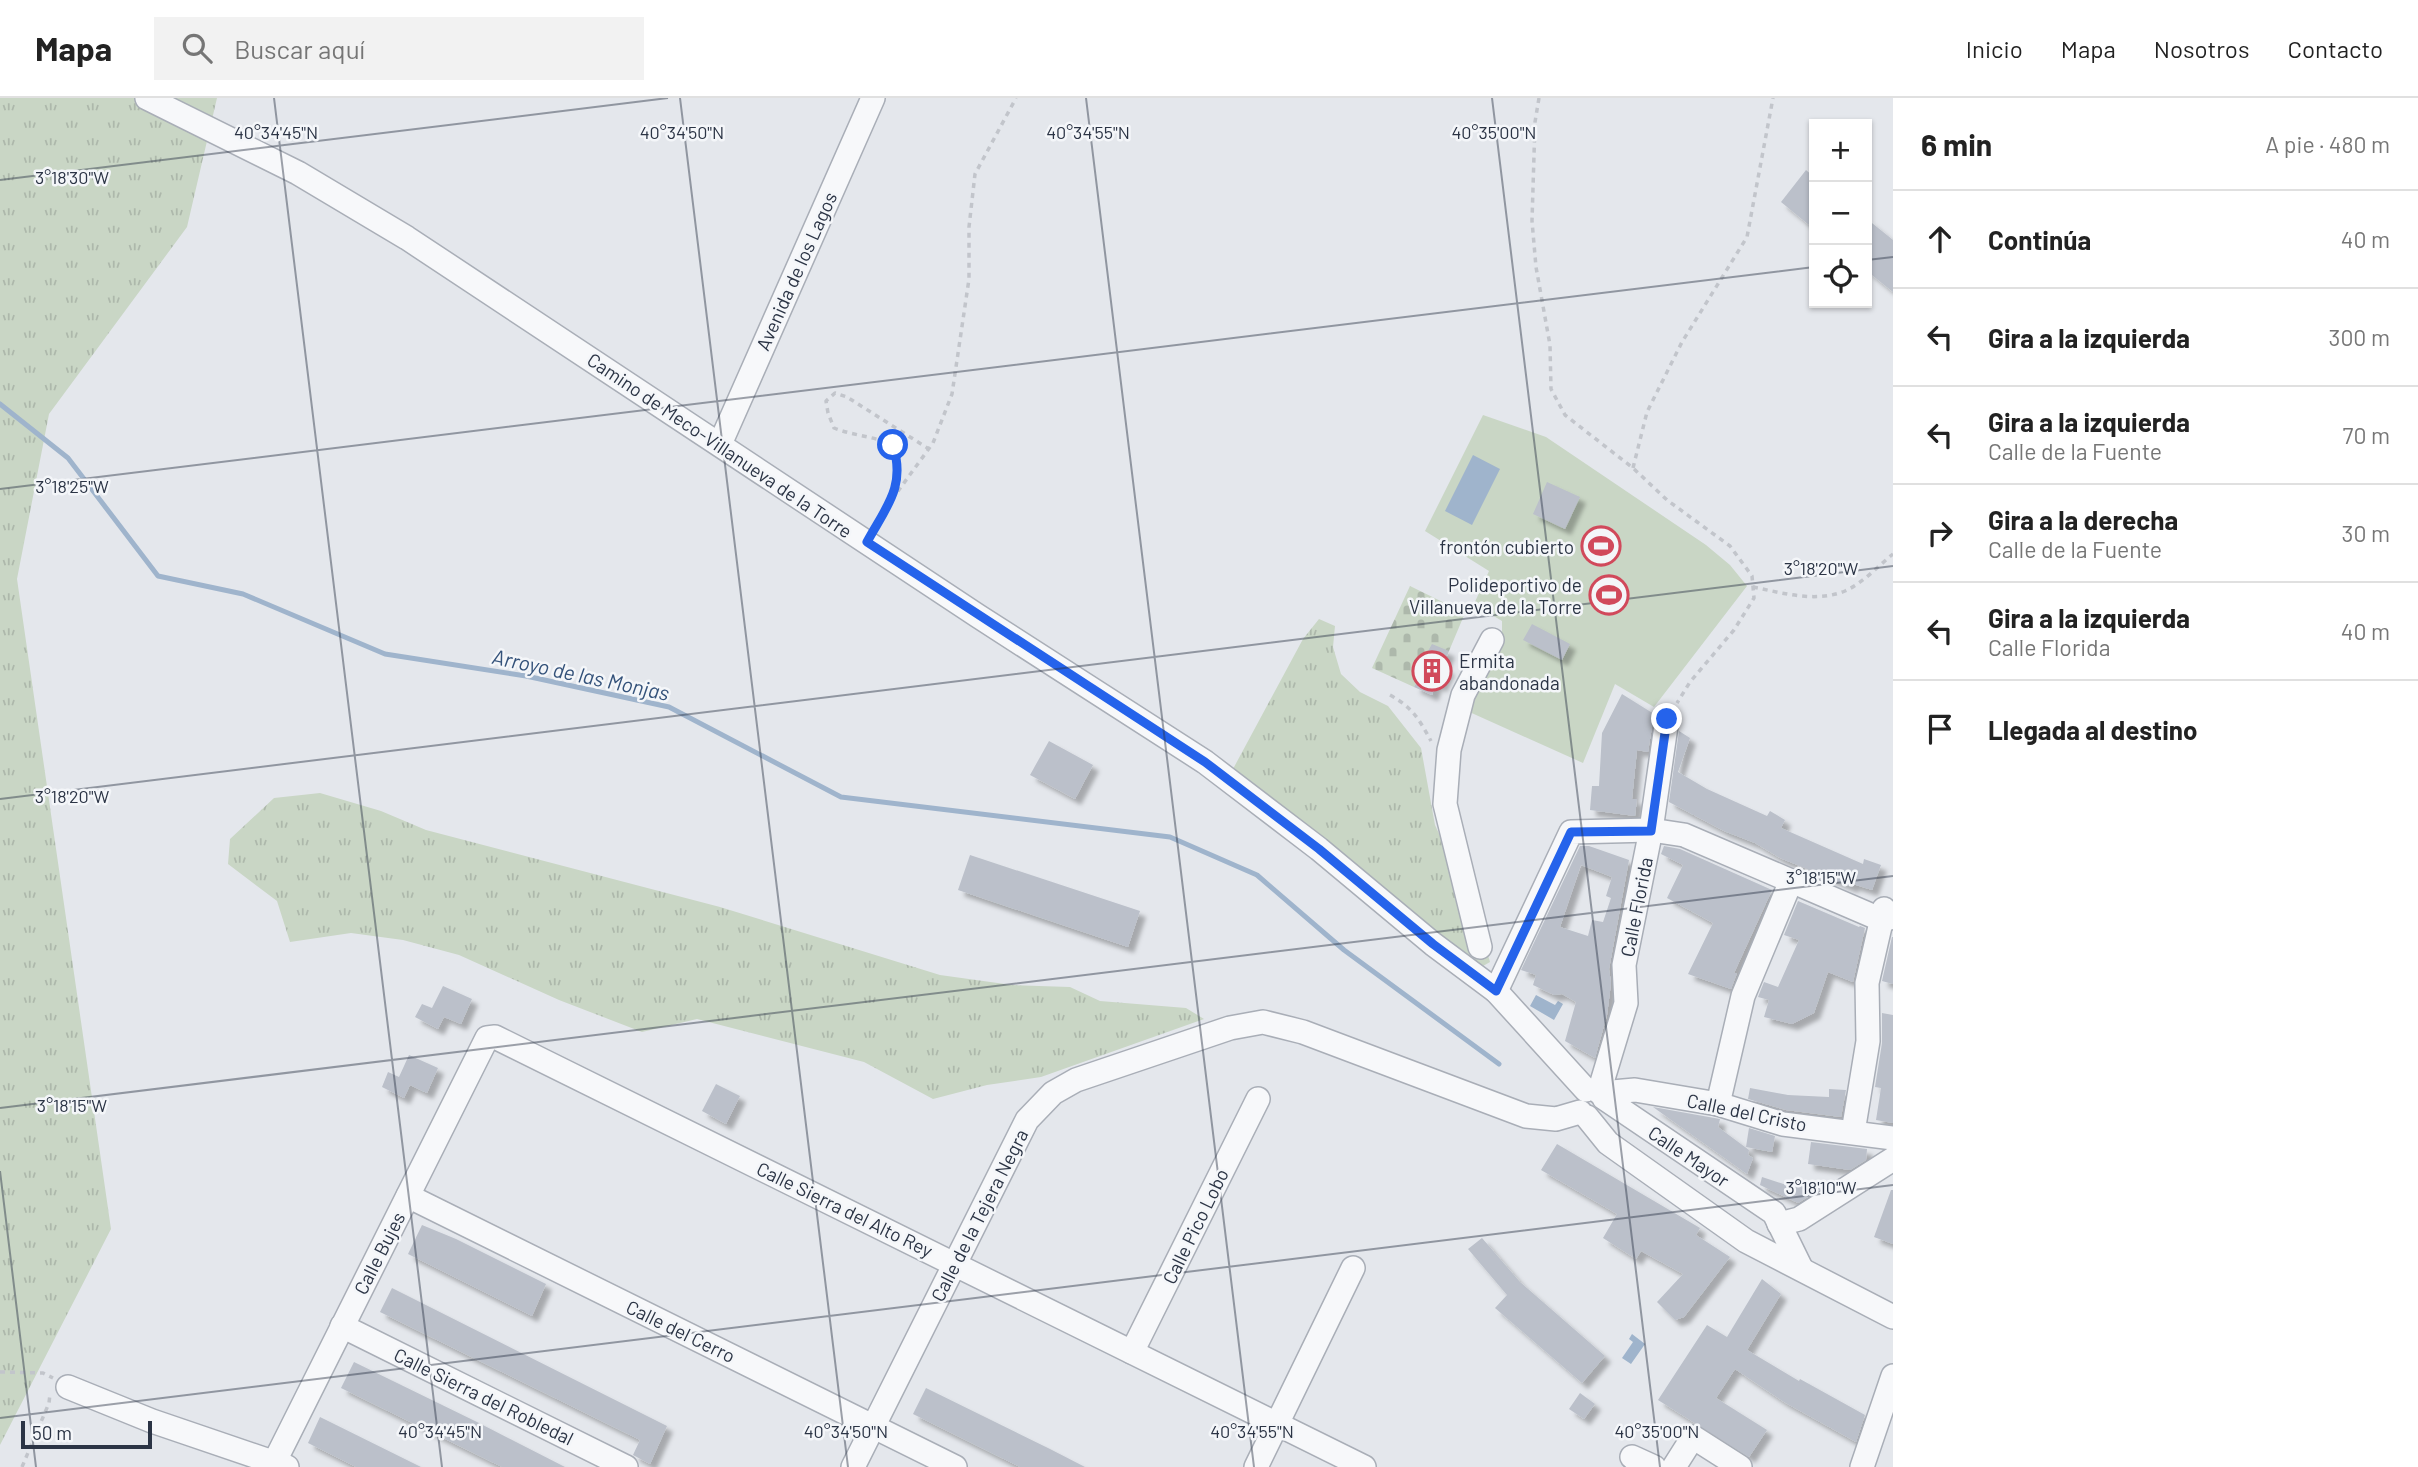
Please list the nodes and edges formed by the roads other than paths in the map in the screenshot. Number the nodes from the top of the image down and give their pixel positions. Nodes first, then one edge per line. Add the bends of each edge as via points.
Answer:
1 (147, 98) edge
2 (873, 98) edge
3 (720, 444) junction
4 (1492, 640) dead end
5 (1667, 719) road end
6 (1651, 831) junction
7 (1791, 881) junction
8 (1886, 915) edge
9 (1471, 973) junction
10 (1496, 991) junction
11 (487, 1038) joint
12 (1597, 1093) junction
13 (1258, 1099) dead end
14 (1718, 1104) junction
15 (1583, 1114) junction
16 (1853, 1132) junction
17 (1893, 1138) edge
18 (1893, 1159) edge
19 (408, 1196) junction
20 (1776, 1219) junction
21 (1746, 1241) junction
22 (955, 1264) junction
23 (1353, 1268) dead end
24 (1801, 1268) junction
25 (1893, 1317) edge
26 (342, 1326) junction
27 (1132, 1352) junction
28 (1893, 1376) edge
29 (60, 1382) road end
30 (1277, 1424) junction
31 (873, 1426) junction
32 (1632, 1457) dead end
33 (278, 1465) edge
34 (626, 1467) edge
35 (853, 1467) edge
36 (955, 1467) edge
37 (1256, 1467) edge
38 (1364, 1467) edge
39 (1654, 1467) edge
40 (1674, 1467) edge
41 (1740, 1467) edge
42 (1862, 1467) edge

1 - 3 street, Camino de Meco-Villanueva de la Torre via 298,173 407,238
2 - 3 street, Avenida de los Lagos
3 - 9 street, Camino de Meco-Villanueva de la Torre via 1205,762
4 - 9 street via 1463,695 1449,750 1445,804 1482,942
5 - 6 street, Calle Florida
6 - 7 street via 1684,835
6 - 10 street via 1571,832
6 - 12 street, Calle Florida via 1624,965 1626,1003
7 - 8 street
7 - 14 street via 1743,996
8 - 16 street via 1867,983 1868,1041
9 - 10 street, Camino de Meco-Villanueva de la Torre
10 - 12 street, Camino de Meco-Villanueva de la Torre
11 - 19 street, Calle Bujes
11 - 22 street, Calle Sierra del Alto Rey via 502,1040
12 - 14 street, Calle del Cristo via 1636,1090
12 - 15 street, Calle Florida via 1577,1100
12 - 20 street, Calle Mayor
13 - 27 street, Calle Pico Lobo
14 - 16 street, Calle del Cristo via 1783,1124
15 - 21 street, Calle Mayor via 1608,1143
15 - 22 street, Calle de la Tejera Negra via 1556,1119 1526,1116 1303,1032 1263,1021 1230,1028 1076,1080 1053,1093 1027,1120
16 - 17 street, Calle del Cristo
18 - 20 street via 1799,1219
19 - 26 street, Calle Bujes
19 - 31 street, Calle del Cerro
20 - 21 street
20 - 24 street, Calle Mayor
21 - 24 street, Calle Mayor
22 - 27 street, Calle Sierra del Alto Rey
22 - 31 street, Calle de la Tejera Negra
23 - 30 street
24 - 25 street, Calle Mayor
26 - 33 street, Calle Bujes
26 - 34 street, Calle Sierra del Robledal
27 - 30 street, Calle Sierra del Alto Rey
28 - 42 street
29 - 33 street via 152,1421
30 - 37 street
30 - 38 street, Calle Sierra del Alto Rey
31 - 35 street, Calle de la Tejera Negra
31 - 36 street, Calle del Cerro
32 - 39 street
40 - 41 street via 1693,1437

